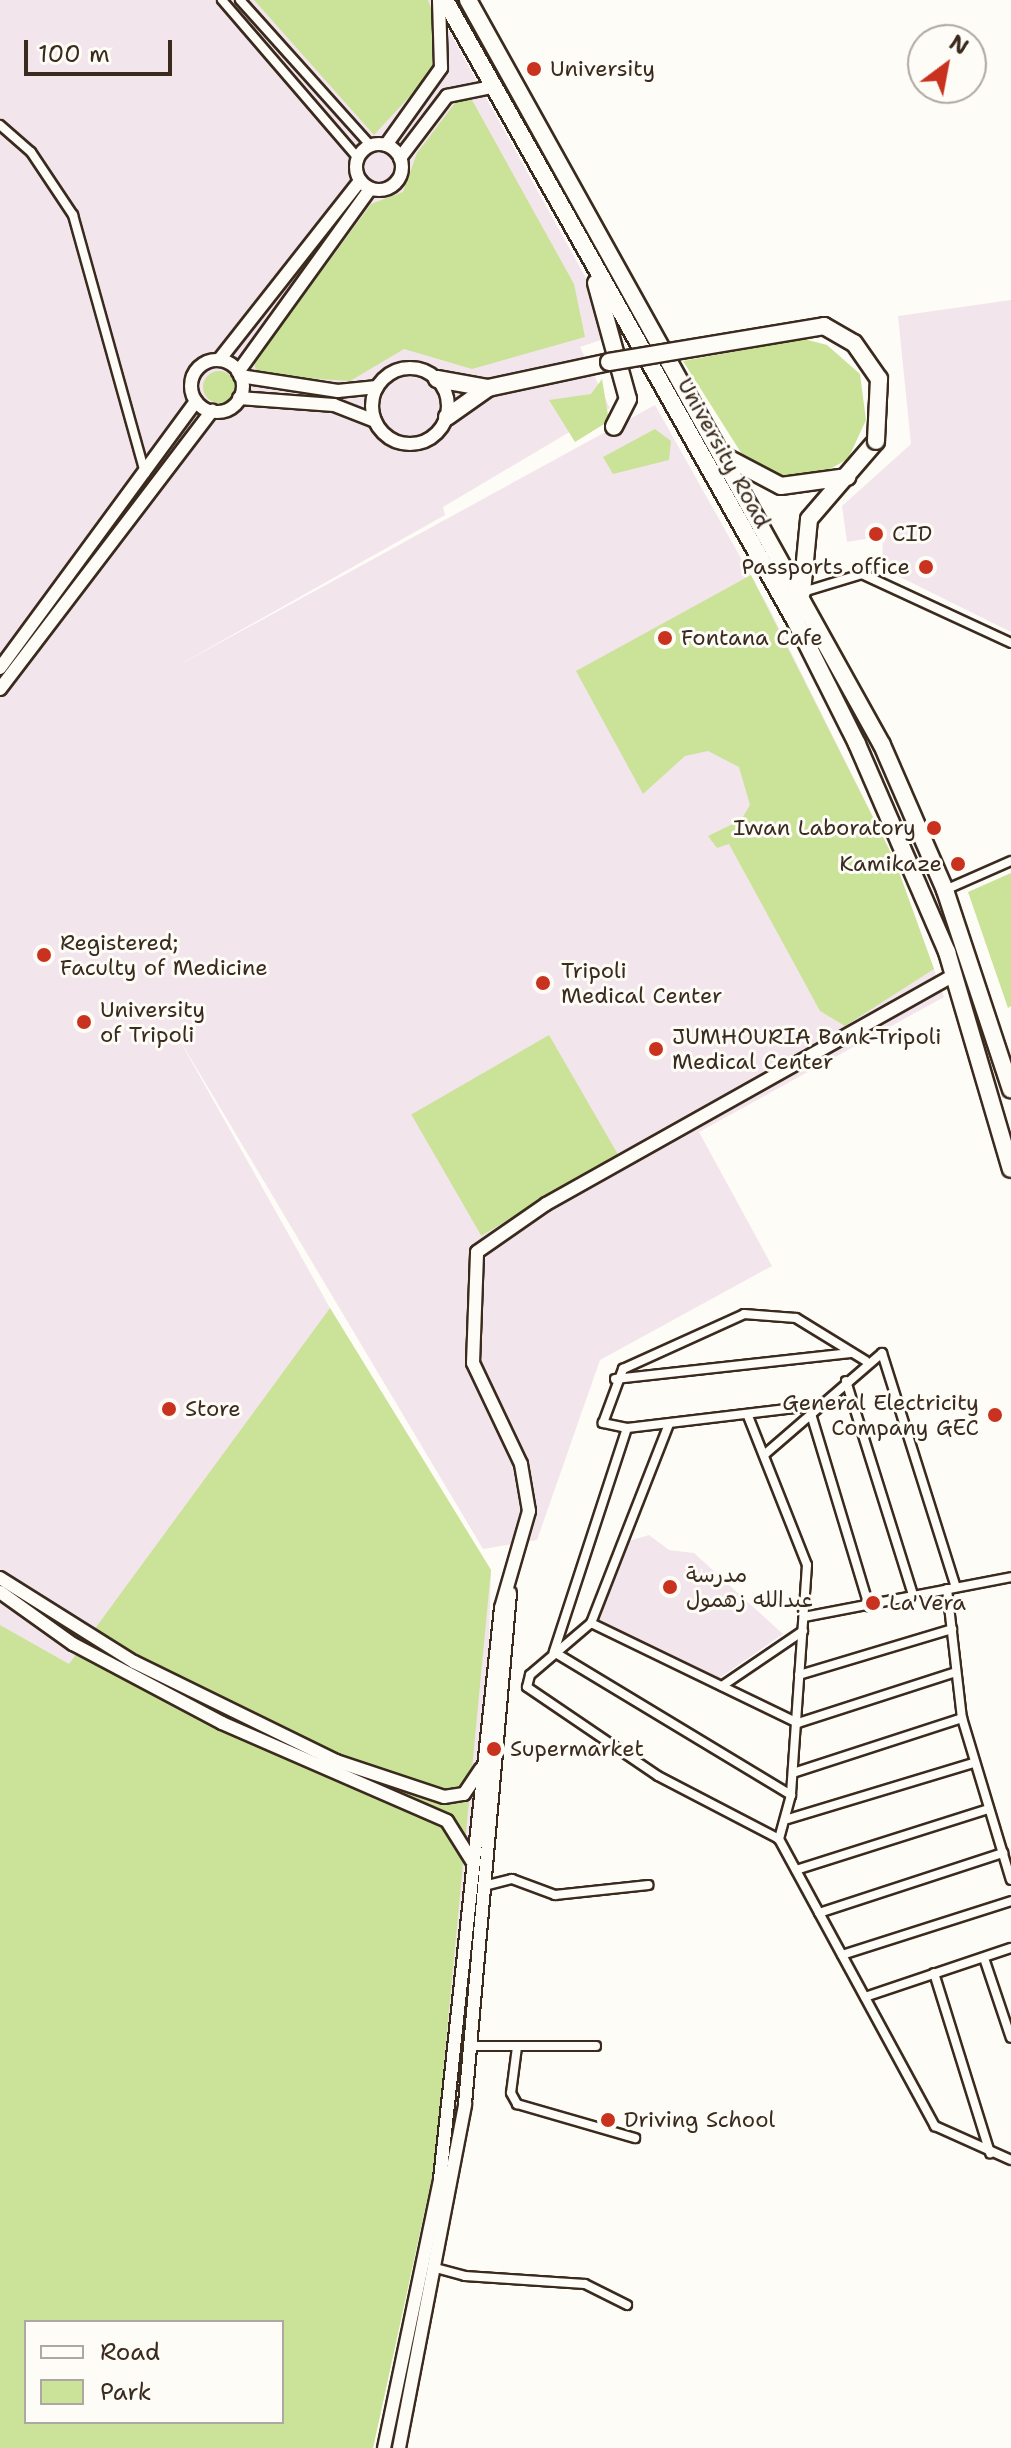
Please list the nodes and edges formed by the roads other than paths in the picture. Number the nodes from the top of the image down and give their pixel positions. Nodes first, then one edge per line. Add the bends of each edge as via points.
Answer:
1 (222, 0) edge
2 (240, 0) edge
3 (442, 0) edge
4 (468, 0) edge
5 (496, 86) junction
6 (0, 125) edge
7 (370, 145) junction
8 (386, 145) junction
9 (357, 157) junction
10 (400, 158) junction
11 (365, 185) junction
12 (593, 266) junction
13 (219, 360) junction
14 (239, 374) junction
15 (437, 379) junction
16 (377, 387) junction
17 (488, 388) junction
18 (239, 398) junction
19 (196, 401) junction
20 (212, 411) junction
21 (447, 417) junction
22 (375, 421) junction
23 (614, 427) dead end
24 (719, 452) junction
25 (145, 473) junction
26 (849, 476) junction
27 (802, 592) junction
28 (1011, 643) edge
29 (0, 668) edge
30 (0, 689) edge
31 (1011, 861) edge
32 (945, 890) junction
33 (954, 975) junction
34 (1011, 1089) edge
35 (1011, 1169) edge
36 (852, 1353) junction
37 (866, 1361) junction
38 (615, 1379) junction
39 (846, 1381) junction
40 (820, 1405) junction
41 (811, 1414) junction
42 (748, 1416) junction
43 (669, 1424) junction
44 (627, 1428) junction
45 (764, 1455) junction
46 (1011, 1577) edge
47 (0, 1578) edge
48 (952, 1588) junction
49 (0, 1592) edge
50 (510, 1593) junction
51 (913, 1595) junction
52 (869, 1606) junction
53 (804, 1617) junction
54 (591, 1623) junction
55 (952, 1629) junction
56 (81, 1631) junction
57 (803, 1631) junction
58 (73, 1644) junction
59 (554, 1652) junction
60 (956, 1672) junction
61 (799, 1675) junction
62 (722, 1686) junction
63 (962, 1718) junction
64 (798, 1723) junction
65 (486, 1755) junction
66 (974, 1763) junction
67 (793, 1773) junction
68 (383, 1778) junction
69 (412, 1787) junction
70 (377, 1791) junction
71 (791, 1795) junction
72 (406, 1804) junction
73 (988, 1809) junction
74 (788, 1819) junction
75 (779, 1839) junction
76 (1003, 1853) junction
77 (474, 1868) junction
78 (796, 1870) junction
79 (1011, 1880) edge
80 (648, 1885) dead end
81 (484, 1886) junction
82 (1011, 1901) edge
83 (819, 1913) junction
84 (1011, 1948) edge
85 (842, 1955) junction
86 (984, 1958) junction
87 (934, 1973) junction
88 (865, 1997) junction
89 (1011, 2038) edge
90 (470, 2046) junction
91 (596, 2046) dead end
92 (517, 2047) junction
93 (635, 2138) dead end
94 (990, 2153) junction
95 (1011, 2160) edge
96 (429, 2266) junction
97 (627, 2305) dead end
98 (384, 2448) edge
99 (399, 2448) edge

1 - 9 street
2 - 7 street
3 - 5 highway, University Road
3 - 8 street via 446,37 441,68
4 - 24 highway, University Road
5 - 10 street via 447,96
5 - 12 highway, University Road
6 - 25 street via 31,152 73,215
7 - 8 street
7 - 9 street
8 - 10 street
9 - 11 street
10 - 11 street via 396,184
11 - 13 street
11 - 14 street
12 - 23 highway via 628,399
12 - 33 highway, University Road via 796,622 906,848
13 - 14 street
13 - 19 street via 194,373
14 - 16 street via 338,391
14 - 18 street
15 - 16 street via 400,369
15 - 17 highway
15 - 21 street
16 - 22 street
17 - 21 highway
17 - 26 highway, bridge via 824,326 854,343 879,379 876,441
18 - 20 street
18 - 22 street via 334,405
19 - 20 street
19 - 25 street
20 - 30 street
21 - 22 street via 437,434 417,444 397,442
24 - 26 highway via 781,486
24 - 27 highway, University Road
25 - 29 street
26 - 27 highway via 809,519
27 - 28 street via 862,574
27 - 32 highway, University Road via 882,745
31 - 32 street
32 - 34 highway, University Road
33 - 35 highway, University Road
33 - 50 street via 480,1247 473,1363 529,1486
36 - 37 street
36 - 38 street
36 - 38 street via 796,1318 759,1311
37 - 39 street
37 - 48 street via 878,1353 887,1357
38 - 44 street via 603,1423
39 - 40 street
39 - 51 street
40 - 41 street
40 - 42 street
41 - 45 street
41 - 52 street
42 - 43 street
42 - 45 street
43 - 44 street
43 - 54 street
44 - 59 street
45 - 53 street via 806,1552
46 - 48 street
47 - 56 street
48 - 51 street
48 - 55 street
49 - 58 street
50 - 65 street via 501,1608
50 - 81 street
51 - 52 street
52 - 53 street
53 - 57 street
54 - 59 street
54 - 62 street
55 - 60 street
55 - 61 street
56 - 58 street
56 - 68 street via 244,1720
57 - 61 street
57 - 62 street
58 - 70 street via 235,1730
59 - 71 street
59 - 75 street via 526,1681 531,1695 658,1776
60 - 63 street
60 - 64 street
61 - 64 street
62 - 64 street
63 - 66 street
63 - 67 street
64 - 67 street
65 - 69 street via 464,1794
65 - 77 street
66 - 73 street
66 - 74 street
67 - 71 street
68 - 69 street
68 - 70 street
69 - 72 street
70 - 72 street
71 - 74 street
72 - 77 street via 454,1827
73 - 76 street
73 - 78 street
74 - 75 street
75 - 78 street
76 - 79 street
76 - 83 street
77 - 96 street via 455,2077
78 - 83 street
80 - 81 street via 555,1895 512,1879
81 - 90 street
82 - 85 street
83 - 85 street
84 - 86 street
85 - 88 street
86 - 87 street
86 - 89 street
87 - 88 street
87 - 94 street
88 - 94 street via 935,2126
90 - 92 street
90 - 96 street
91 - 92 street
92 - 93 street via 517,2104
94 - 95 street
96 - 97 street via 585,2284
96 - 98 street
96 - 99 street

